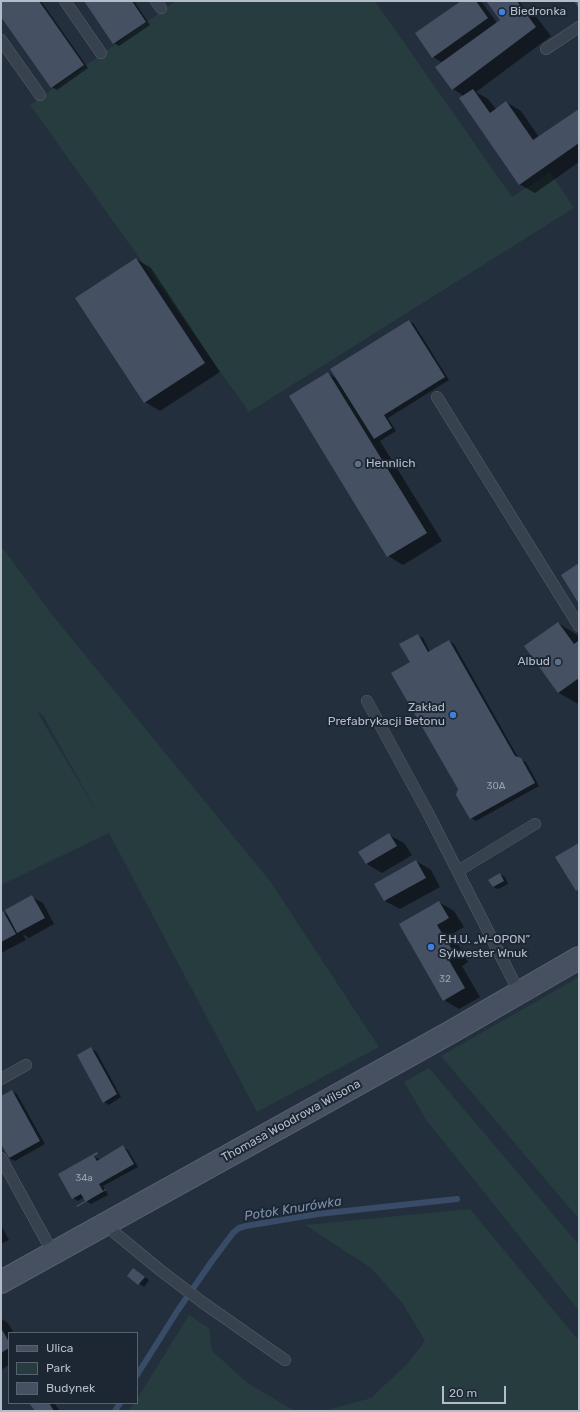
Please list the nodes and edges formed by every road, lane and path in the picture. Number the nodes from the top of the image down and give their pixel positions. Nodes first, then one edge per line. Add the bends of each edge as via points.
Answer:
1 (66, 1) edge
2 (579, 27) edge
3 (1, 40) edge
4 (546, 49) dead end
5 (101, 53) dead end
6 (40, 95) dead end
7 (437, 397) dead end
8 (579, 626) edge
9 (368, 701) dead end
10 (535, 824) dead end
11 (458, 872) junction
12 (579, 958) edge
13 (519, 992) junction
14 (26, 1066) dead end
15 (1, 1079) edge
16 (1, 1158) edge
17 (108, 1223) junction
18 (53, 1253) junction
19 (1, 1282) edge
20 (285, 1360) dead end

1 - 5 lane
2 - 4 lane
3 - 6 lane
7 - 8 lane
9 - 11 lane
10 - 11 lane
11 - 13 lane
12 - 13 street, Thomasa Woodrowa Wilsona
13 - 17 street, Thomasa Woodrowa Wilsona
14 - 15 lane
16 - 18 lane
17 - 18 street, Thomasa Woodrowa Wilsona
17 - 20 lane via 115,1234 202,1302
18 - 19 street, Thomasa Woodrowa Wilsona

